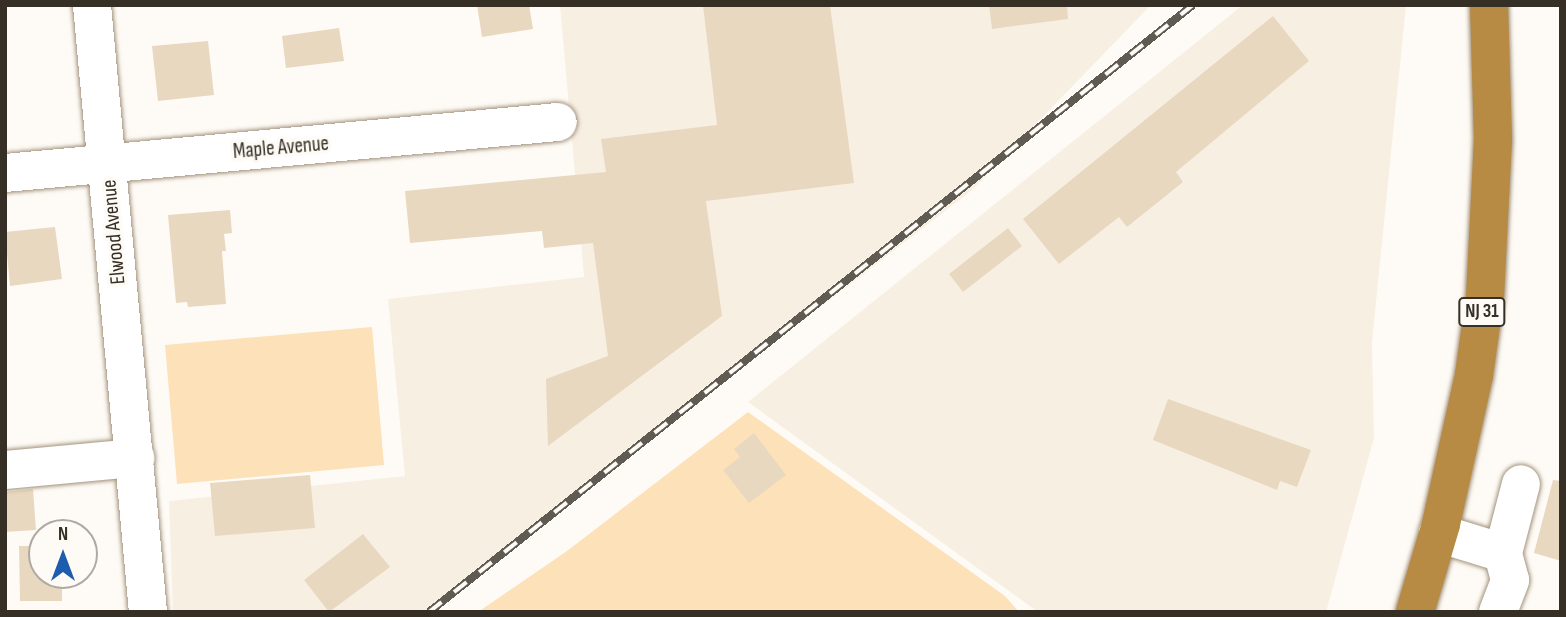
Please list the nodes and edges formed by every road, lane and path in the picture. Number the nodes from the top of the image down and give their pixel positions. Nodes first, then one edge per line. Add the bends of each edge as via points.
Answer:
1 (92, 5) edge
2 (1489, 5) edge
3 (558, 122) dead end
4 (108, 164) junction
5 (5, 173) edge
6 (135, 458) junction
7 (5, 470) edge
8 (1521, 484) dead end
9 (1438, 533) junction
10 (1503, 553) junction
11 (148, 612) edge
12 (1415, 612) edge
13 (1498, 612) edge

1 - 4 street, Elwood Avenue
2 - 9 highway, NJ 31 via 1493,140 1485,297 1474,374
3 - 4 street, Maple Avenue
4 - 5 street, Maple Avenue
4 - 6 street, Elwood Avenue
6 - 7 street
6 - 11 street, Elwood Avenue
8 - 10 street
9 - 10 street
9 - 12 highway, NJ 31
10 - 13 street via 1510,580

